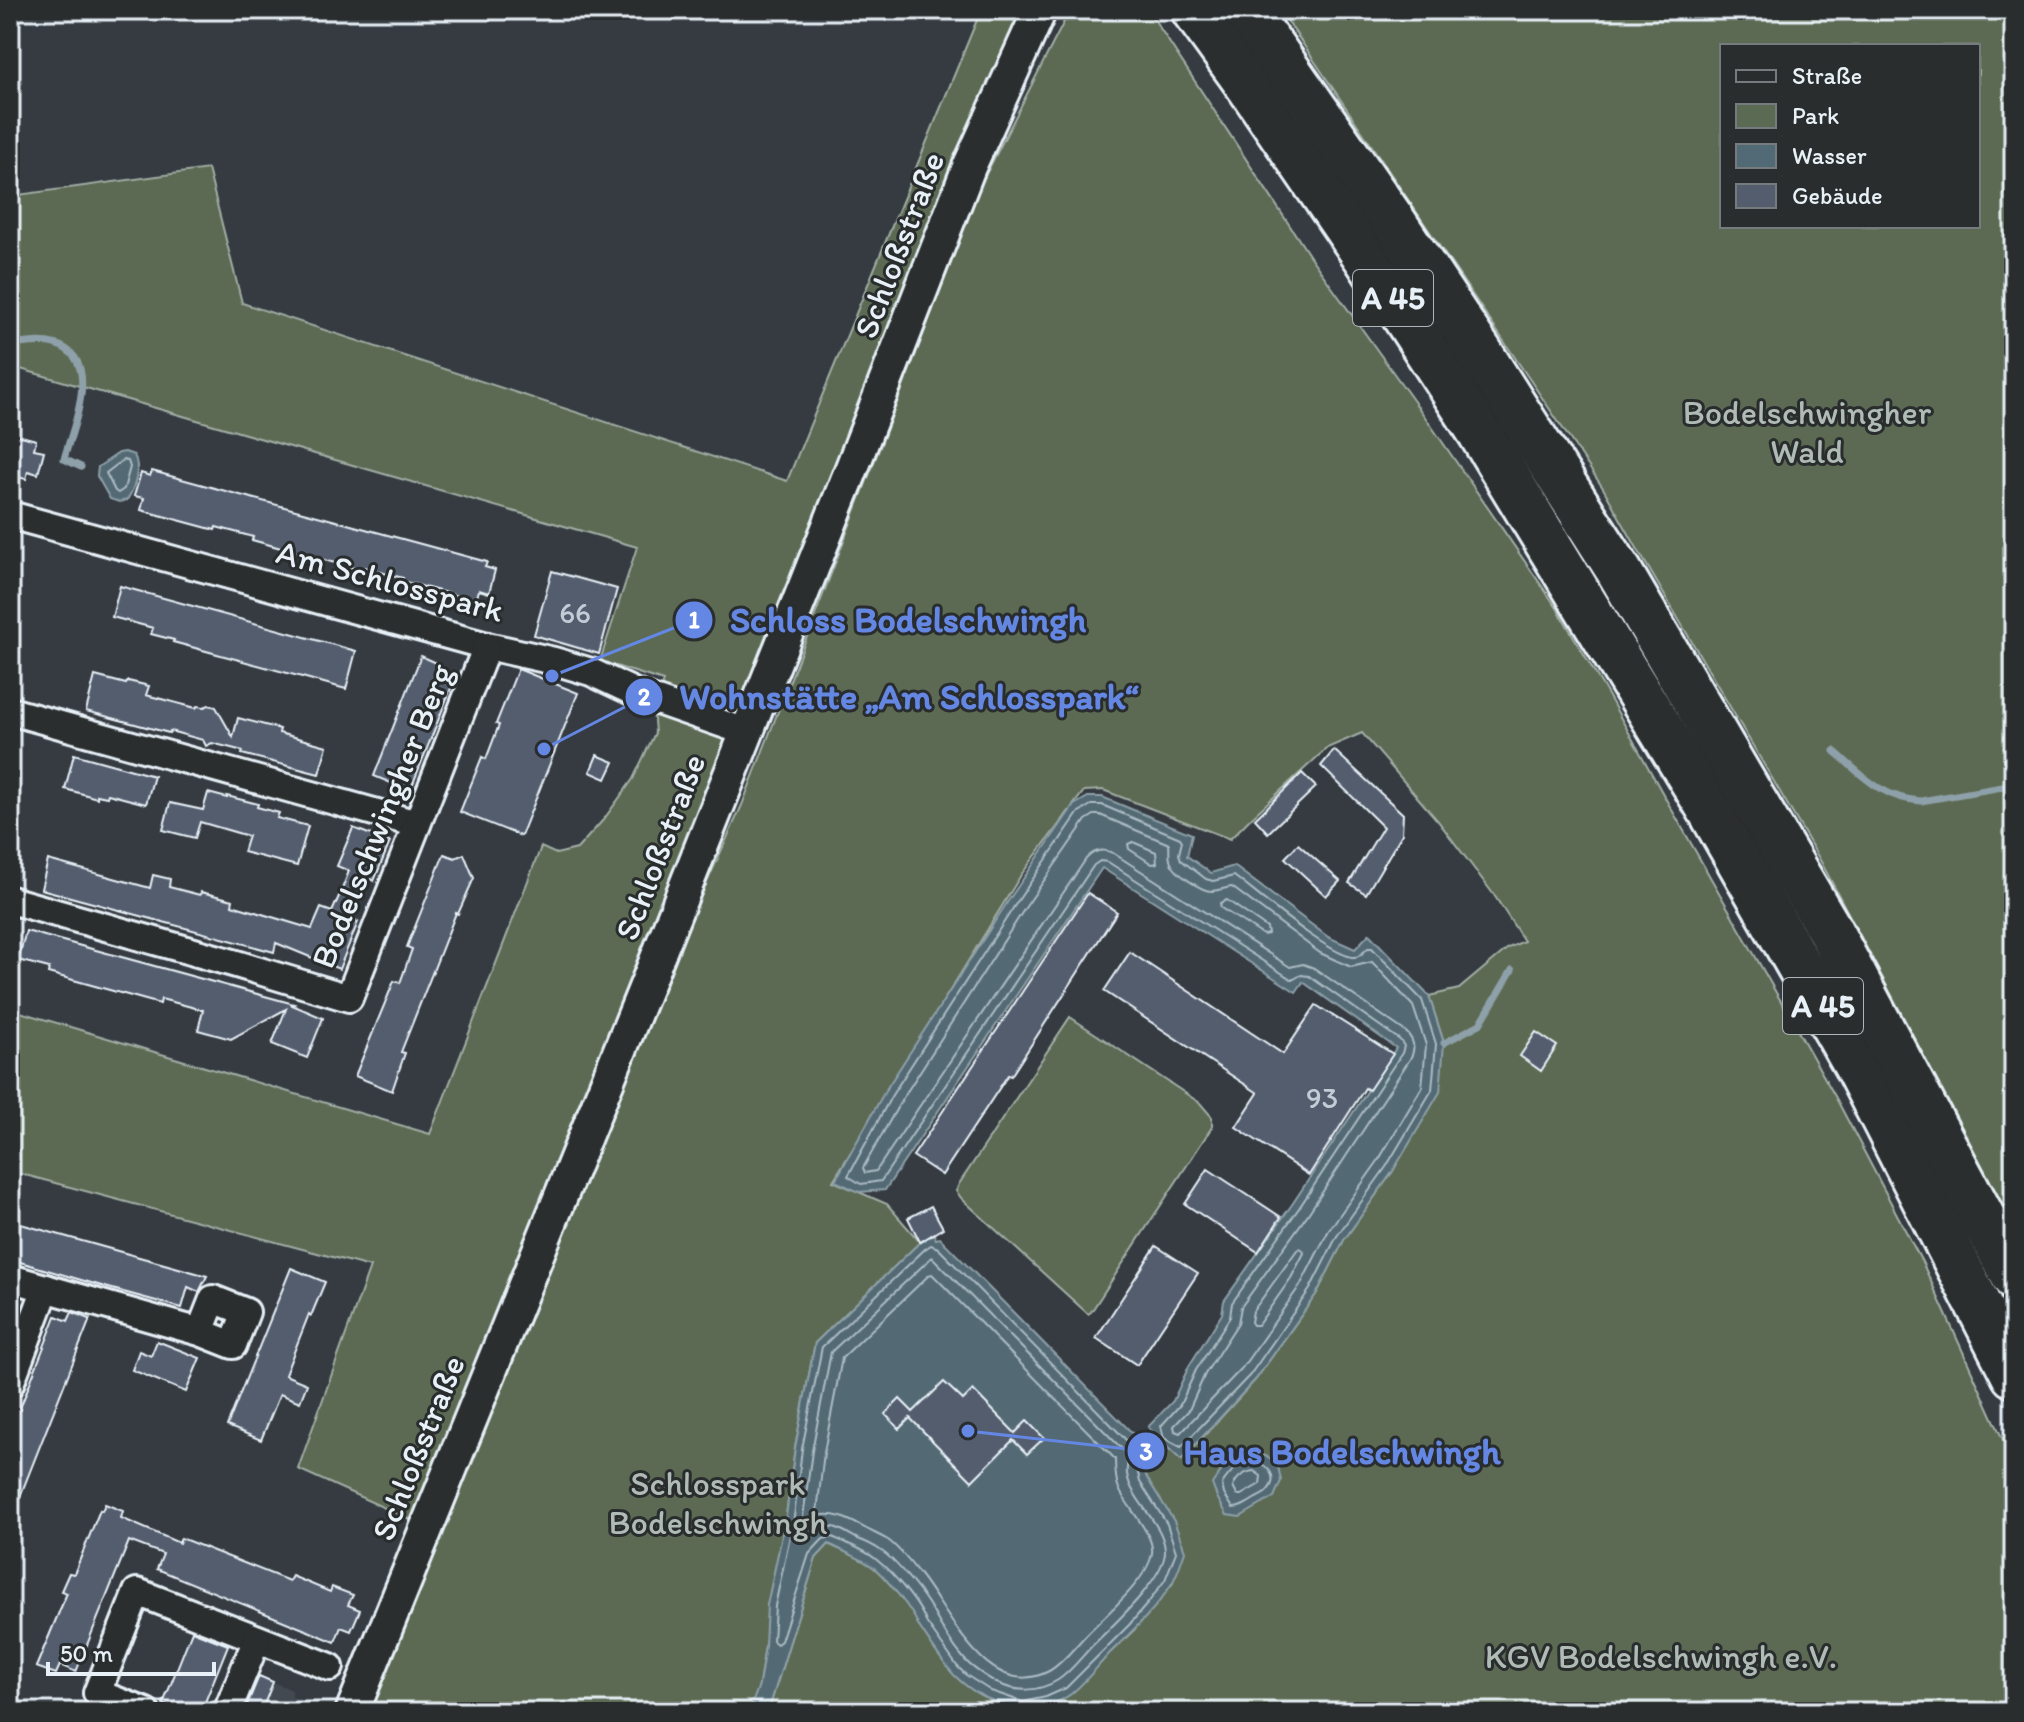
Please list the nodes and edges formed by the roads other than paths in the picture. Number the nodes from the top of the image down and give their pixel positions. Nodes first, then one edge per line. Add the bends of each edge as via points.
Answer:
1 (1040, 10) edge
2 (1194, 10) edge
3 (1246, 10) edge
4 (10, 515) edge
5 (487, 646) junction
6 (10, 711) edge
7 (746, 732) junction
8 (417, 824) junction
9 (10, 900) edge
10 (2014, 1277) edge
11 (10, 1278) edge
12 (46, 1288) junction
13 (200, 1332) dead end
14 (2014, 1375) edge
15 (10, 1384) edge
16 (257, 1639) junction
17 (330, 1667) dead end
18 (146, 1712) edge
19 (227, 1712) edge
20 (352, 1712) edge

1 - 7 street, Schloßstraße via 969,167
2 - 14 highway, A 45 via 1480,432 1717,821 1857,1067
3 - 10 highway, A 45 via 1400,232 1619,571 1829,929
4 - 5 street, Am Schlosspark
5 - 7 street, Am Schlosspark via 591,672
5 - 8 street, Bodelschwingher Berg
6 - 8 street
7 - 20 street, Schloßstraße
8 - 9 street, Bodelschwingher Berg via 349,998
11 - 12 street
12 - 13 street
12 - 15 street
16 - 17 street
16 - 18 street via 137,1592 97,1693
16 - 19 street

